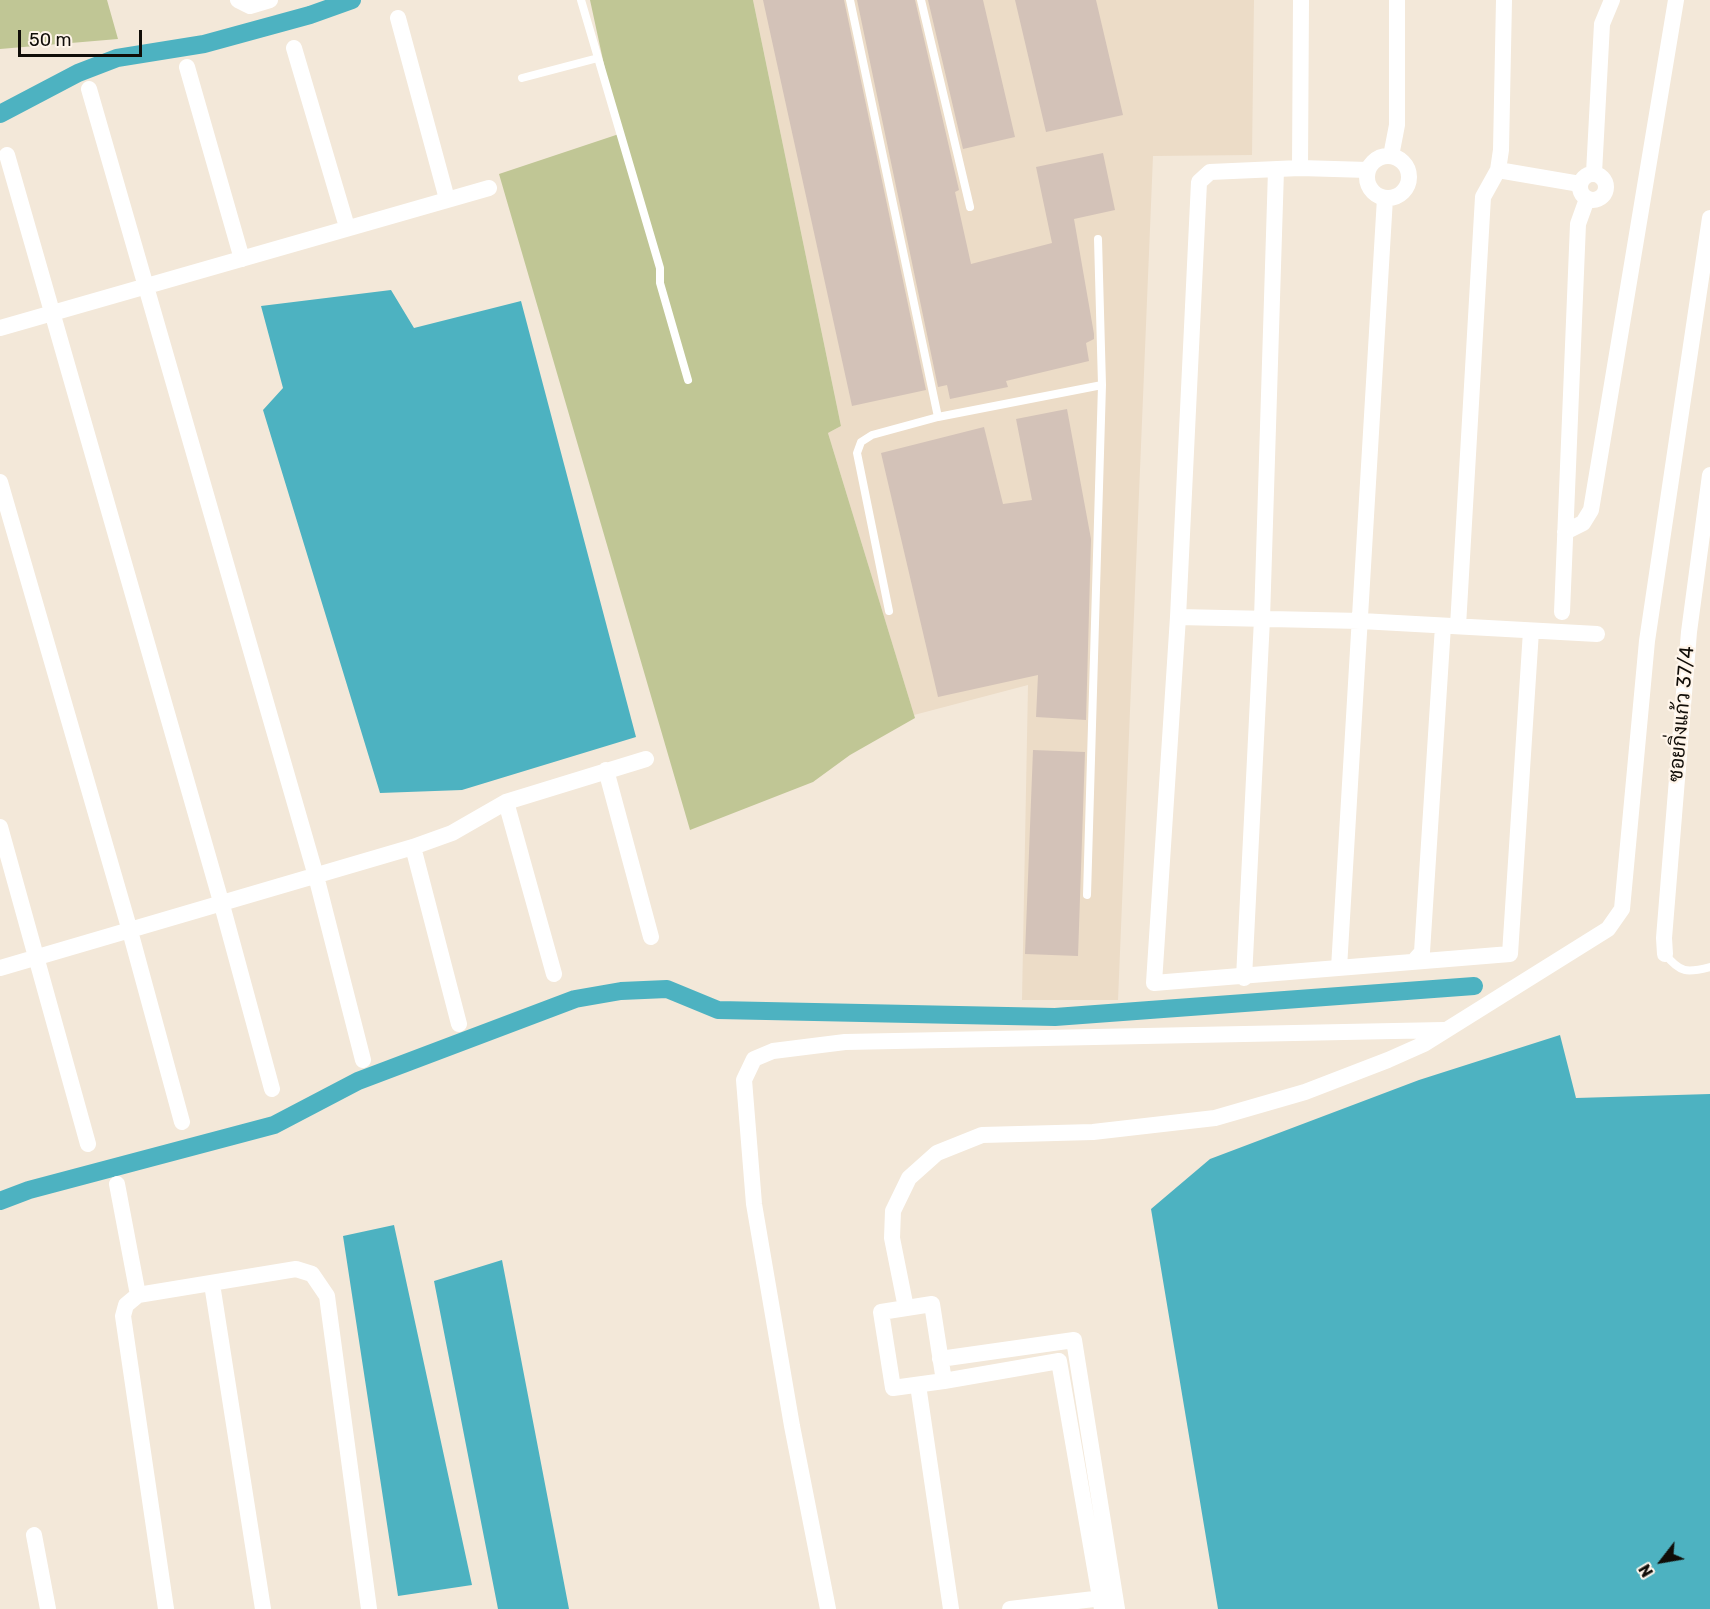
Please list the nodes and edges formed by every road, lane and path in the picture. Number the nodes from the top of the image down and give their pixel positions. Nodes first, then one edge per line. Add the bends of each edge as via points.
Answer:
1 (238, 0) edge
2 (270, 0) edge
3 (581, 0) edge
4 (850, 0) edge
5 (921, 0) edge
6 (1302, 0) edge
7 (1397, 0) edge
8 (1504, 0) edge
9 (1612, 0) edge
10 (1676, 0) edge
11 (398, 18) dead end
12 (294, 48) dead end
13 (598, 58) junction
14 (187, 67) dead end
15 (522, 78) dead end
16 (88, 89) dead end
17 (7, 155) dead end
18 (1391, 156) junction
19 (1300, 168) junction
20 (1276, 170) junction
21 (1368, 170) junction
22 (1498, 170) junction
23 (1594, 173) junction
24 (489, 188) dead end
25 (1583, 191) junction
26 (1385, 198) junction
27 (447, 199) junction
28 (970, 207) dead end
29 (1710, 218) edge
30 (347, 227) junction
31 (1098, 239) dead end
32 (242, 259) junction
33 (146, 286) junction
34 (53, 311) junction
35 (0, 328) edge
36 (688, 380) dead end
37 (1102, 385) junction
38 (938, 417) junction
39 (1710, 476) edge
40 (0, 482) edge
41 (1565, 532) junction
42 (889, 611) dead end
43 (1562, 612) dead end
44 (1178, 616) junction
45 (1262, 619) junction
46 (1361, 621) junction
47 (1450, 626) junction
48 (1531, 630) junction
49 (1597, 634) dead end
50 (646, 759) dead end
51 (606, 770) junction
52 (506, 802) junction
53 (0, 827) edge
54 (413, 847) junction
55 (316, 876) junction
56 (1087, 894) dead end
57 (222, 905) junction
58 (130, 931) junction
59 (651, 936) dead end
60 (1665, 954) joint
61 (38, 958) junction
62 (1415, 960) junction
63 (1339, 968) junction
64 (1710, 968) edge
65 (0, 969) edge
66 (554, 974) dead end
67 (1244, 978) junction
68 (459, 1024) dead end
69 (1444, 1030) junction
70 (363, 1060) dead end
71 (272, 1089) dead end
72 (182, 1122) dead end
73 (88, 1144) dead end
74 (117, 1184) dead end
75 (212, 1284) junction
76 (138, 1295) junction
77 (906, 1308) junction
78 (940, 1359) junction
79 (1079, 1371) junction
80 (1061, 1372) junction
81 (944, 1381) junction
82 (918, 1385) junction
83 (34, 1535) dead end
84 (1109, 1603) edge
85 (48, 1609) edge
86 (166, 1609) edge
87 (263, 1609) edge
88 (369, 1609) edge
89 (828, 1609) edge
90 (951, 1609) edge
91 (1010, 1609) edge

1 - 2 street via 250,6
3 - 13 lane
4 - 38 lane
5 - 28 lane
6 - 19 street
7 - 18 street via 1397,125
8 - 22 street
9 - 23 street via 1602,24
10 - 41 street via 1591,510 1583,523
11 - 27 street
12 - 30 street
13 - 15 lane
13 - 36 lane via 660,268 660,283
14 - 32 street
16 - 33 street
17 - 34 street
18 - 21 street via 1377,159
18 - 26 street via 1408,169 1408,183 1400,195
19 - 20 street
19 - 21 street
20 - 44 street via 1210,172 1199,182
20 - 45 street
21 - 26 street via 1368,185
22 - 25 street
22 - 47 street via 1484,196
23 - 25 street via 1583,177
23 - 25 street via 1605,180 1605,193 1595,200
24 - 27 street
25 - 41 street via 1578,224
26 - 46 street
27 - 30 street
29 - 69 street via 1647,641 1622,909 1608,929
30 - 32 street
31 - 37 lane
32 - 33 street
33 - 34 street
33 - 55 street
34 - 35 street
34 - 57 street
37 - 38 lane
37 - 56 lane
38 - 42 lane via 872,435 861,442 857,453
39 - 60 street, ซอยกิ่งแก้ว 37/4 via 1689,632
40 - 58 street
41 - 43 street
44 - 45 street
44 - 67 street via 1154,983
45 - 46 street
45 - 67 street
46 - 47 street
46 - 63 street
47 - 48 street
47 - 62 street via 1422,952
48 - 49 street
48 - 62 street via 1510,954
50 - 51 street
51 - 52 street
51 - 59 street
52 - 54 street via 452,833
52 - 66 street
53 - 61 street
54 - 55 street
54 - 68 street
55 - 57 street
55 - 70 street
57 - 58 street
57 - 71 street
58 - 61 street
58 - 72 street
60 - 64 lane via 1682,970
61 - 65 street
61 - 73 street
62 - 63 street
63 - 67 street
69 - 77 street via 1424,1044 1305,1092 1215,1118 1093,1132 982,1135 937,1153 909,1178 893,1211 892,1238
69 - 89 street via 845,1042 773,1051 754,1059 744,1080 754,1204
74 - 76 street
75 - 76 street
75 - 87 street
75 - 88 street via 296,1269 312,1274 327,1296
76 - 86 street via 126,1305 123,1316
77 - 78 street via 932,1304
77 - 82 street via 881,1312 893,1388
78 - 79 street via 1074,1340
78 - 81 street
79 - 80 street
79 - 84 street
80 - 81 street via 1059,1361
80 - 84 street
81 - 82 street
82 - 90 street
83 - 85 street
84 - 91 street

